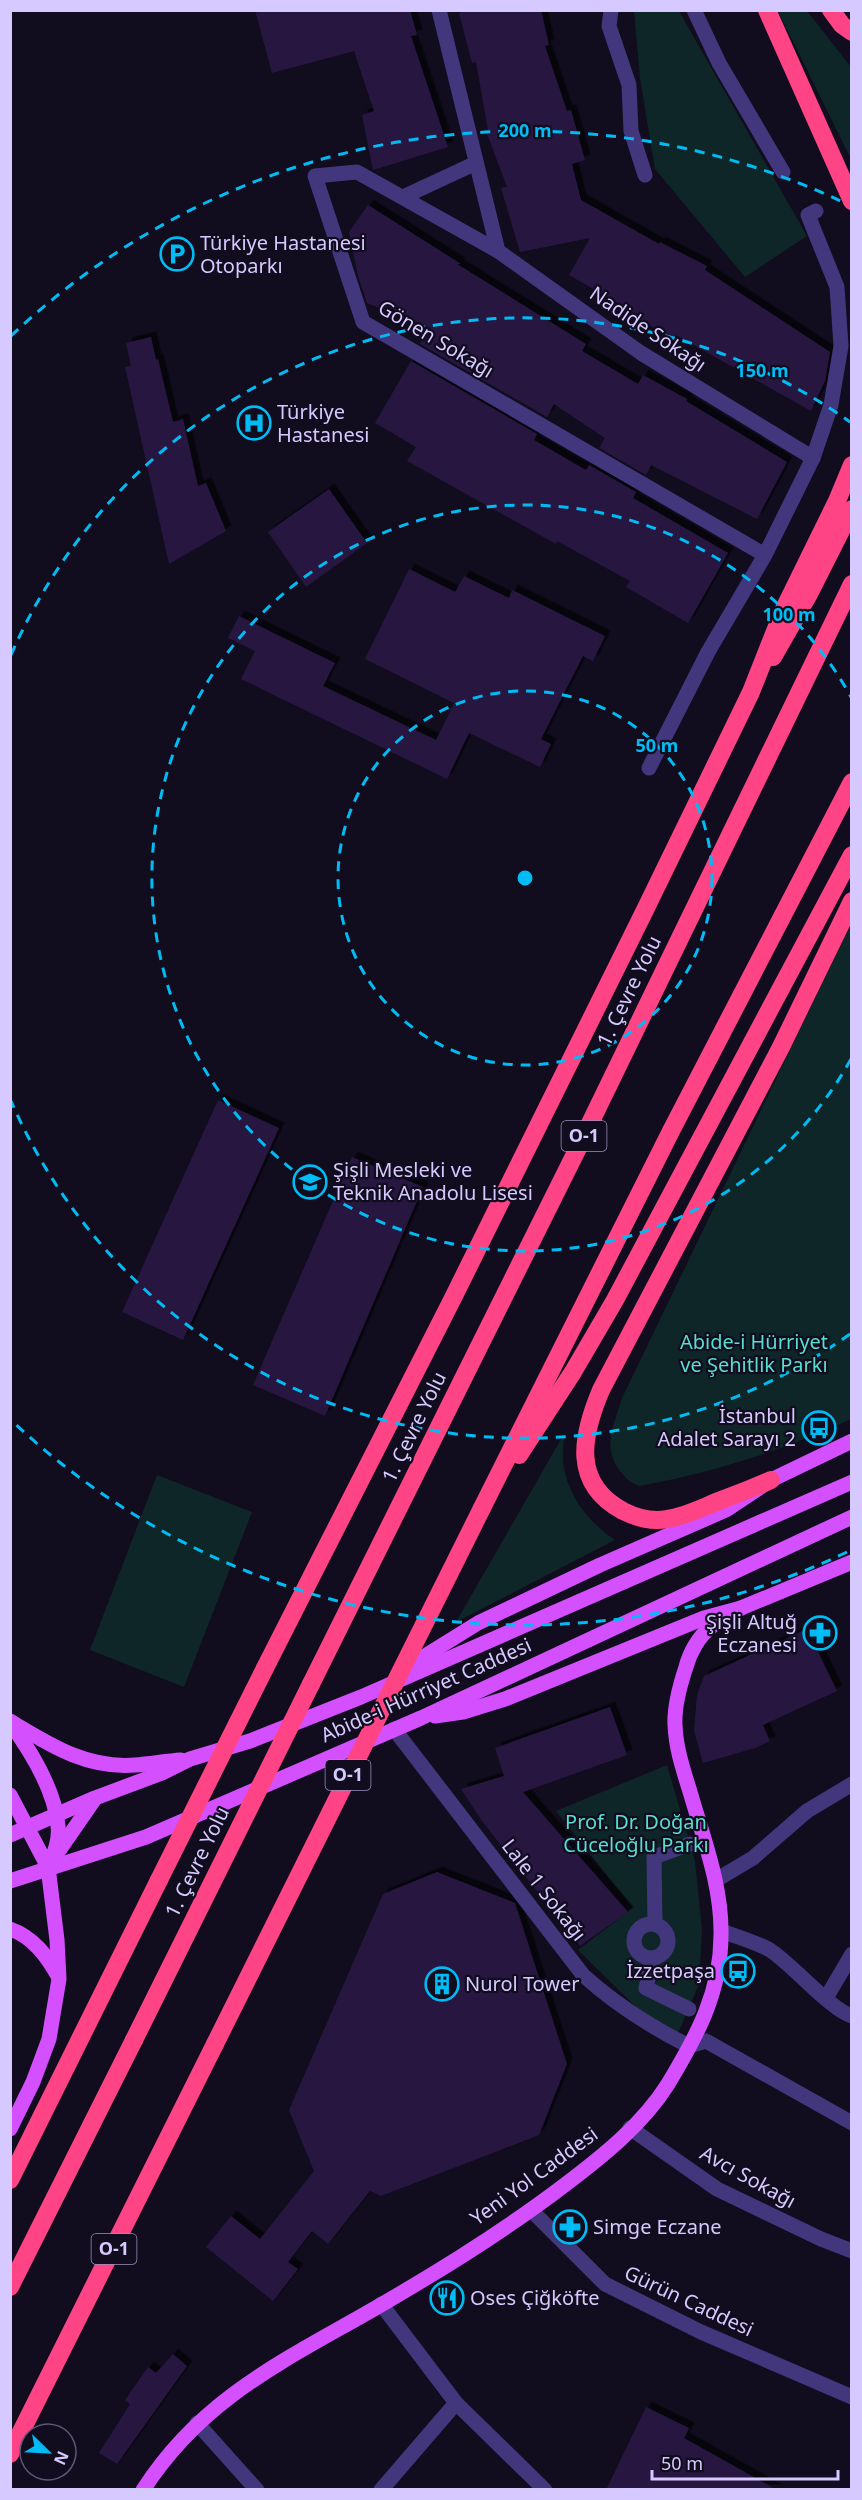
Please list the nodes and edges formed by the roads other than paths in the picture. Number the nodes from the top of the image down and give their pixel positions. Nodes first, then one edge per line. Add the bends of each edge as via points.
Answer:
1 (439, 10) edge
2 (611, 10) edge
3 (694, 10) edge
4 (767, 10) edge
5 (831, 10) edge
6 (852, 32) edge
7 (476, 163) junction
8 (783, 172) dead end
9 (645, 175) dead end
10 (403, 197) junction
11 (852, 201) edge
12 (816, 211) dead end
13 (498, 250) junction
14 (813, 458) junction
15 (852, 465) edge
16 (852, 509) edge
17 (765, 555) junction
18 (852, 584) edge
19 (751, 692) junction
20 (649, 768) dead end
21 (852, 782) edge
22 (852, 855) edge
23 (852, 901) edge
24 (852, 1441) edge
25 (771, 1480) junction
26 (852, 1482) edge
27 (482, 1508) junction
28 (852, 1517) edge
29 (852, 1562) edge
30 (741, 1608) junction
31 (362, 1697) junction
32 (421, 1718) junction
33 (10, 1722) edge
34 (394, 1729) junction
35 (190, 1759) junction
36 (852, 1784) edge
37 (10, 1795) edge
38 (95, 1798) junction
39 (56, 1816) junction
40 (27, 1828) junction
41 (10, 1834) edge
42 (690, 1844) dead end
43 (48, 1867) junction
44 (716, 1880) junction
45 (10, 1881) edge
46 (655, 1924) junction
47 (10, 1929) edge
48 (722, 1931) junction
49 (852, 1953) edge
50 (652, 1958) junction
51 (59, 1978) junction
52 (826, 1998) junction
53 (689, 2008) dead end
54 (852, 2016) edge
55 (689, 2046) junction
56 (852, 2123) edge
57 (630, 2128) junction
58 (10, 2129) edge
59 (10, 2180) edge
60 (531, 2210) junction
61 (852, 2251) edge
62 (10, 2286) edge
63 (381, 2304) junction
64 (852, 2397) edge
65 (456, 2403) junction
66 (196, 2423) junction
67 (10, 2454) edge
68 (143, 2490) edge
69 (257, 2490) edge
70 (381, 2490) edge
71 (545, 2490) edge

1 - 7 street
2 - 9 street via 609,26 629,86 631,131
3 - 8 street via 719,63
4 - 11 highway
5 - 6 highway
7 - 10 street
7 - 13 street
10 - 13 street, Gönen Sokağı
10 - 17 street, Gönen Sokağı via 357,172 315,176 363,322
12 - 14 street via 808,215 837,287 841,346 831,405
13 - 14 street, Nadide Sokağı via 641,353
14 - 17 street
15 - 19 highway via 783,611
16 - 19 highway via 784,641
17 - 20 street via 708,652
18 - 62 highway, 1. Çevre Yolu / O-1, bridge via 585,1133
19 - 59 highway, bridge via 459,1287
21 - 27 highway, O-1
22 - 27 highway via 615,1300 541,1423
23 - 25 highway via 781,1047 601,1390 589,1419 584,1451 597,1491 611,1504 647,1520 688,1514
24 - 25 main road
25 - 31 main road via 726,1510 478,1623
26 - 31 main road, Abide-i Hürriyet Caddesi
27 - 67 highway, O-1, bridge
28 - 32 main road, Abide-i Hürriyet Caddesi
29 - 30 main road
30 - 32 main road via 704,1618 505,1699 463,1712
30 - 44 main road, Yeni Yol Caddesi via 710,1627 689,1655 675,1724 679,1758
31 - 35 main road, Abide-i Hürriyet Caddesi via 250,1741
32 - 34 main road, Abide-i Hürriyet Caddesi
33 - 35 main road via 69,1755 99,1763 134,1766
33 - 39 main road via 46,1782
34 - 43 main road, Abide-i Hürriyet Caddesi via 146,1837
34 - 55 street, Lale 1 Sokağı via 583,1975 610,2000 647,2025
35 - 38 main road, Abide-i Hürriyet Caddesi
36 - 44 street via 807,1811 753,1858
37 - 40 main road
38 - 39 main road, Abide-i Hürriyet Caddesi
38 - 43 main road
39 - 40 main road, Abide-i Hürriyet Caddesi
39 - 43 main road via 58,1839
40 - 41 main road, Abide-i Hürriyet Caddesi
40 - 43 main road
42 - 46 street via 654,1857
43 - 45 main road, Abide-i Hürriyet Caddesi
43 - 51 main road
44 - 48 main road, Yeni Yol Caddesi
46 - 50 street via 668,1937 661,1955
46 - 50 street via 638,1930 634,1939 636,1949
47 - 51 main road via 42,1950
48 - 52 street via 769,1949
48 - 55 main road, Yeni Yol Caddesi via 720,1969 706,2016
49 - 52 street
50 - 53 street via 646,1988
51 - 58 main road via 50,2039
52 - 54 street
55 - 56 street via 706,2040
55 - 57 main road, Yeni Yol Caddesi via 651,2108
57 - 60 main road, Yeni Yol Caddesi via 599,2159
57 - 61 street, Avcı Sokağı via 717,2189
60 - 63 main road, Yeni Yol Caddesi
60 - 64 street, Gürün Caddesi via 605,2284 701,2332
63 - 65 street
63 - 66 main road, Yeni Yol Caddesi via 267,2369
65 - 70 street
65 - 71 street
66 - 68 main road, Yeni Yol Caddesi
66 - 69 street

